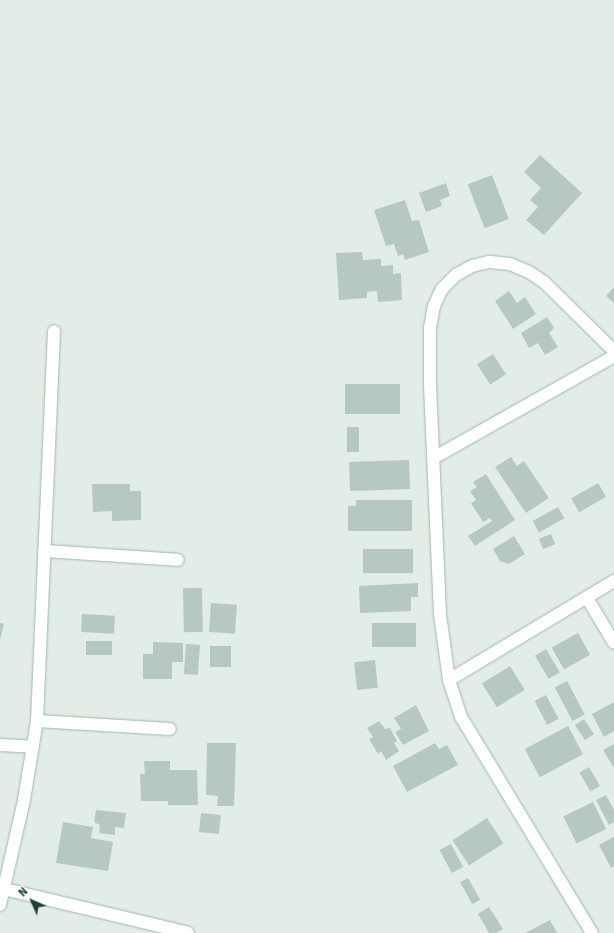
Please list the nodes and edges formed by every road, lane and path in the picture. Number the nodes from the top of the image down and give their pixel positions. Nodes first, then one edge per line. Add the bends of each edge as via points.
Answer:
1 (54, 331) dead end
2 (614, 351) edge
3 (614, 356) edge
4 (435, 457) junction
5 (44, 551) junction
6 (178, 560) dead end
7 (614, 581) edge
8 (587, 598) junction
9 (614, 643) edge
10 (449, 680) junction
11 (37, 720) junction
12 (170, 729) dead end
13 (0, 745) edge
14 (33, 747) junction
15 (4, 889) junction
16 (0, 905) edge
17 (188, 933) edge
18 (592, 933) edge

1 - 5 street
2 - 4 street via 544,282 529,272 510,264 490,262 472,266 456,275 439,294 430,328 430,384
3 - 4 street
4 - 10 street via 440,614
5 - 6 street
5 - 11 street
7 - 8 street
8 - 9 street
8 - 10 street
10 - 18 street via 461,717
11 - 12 street
11 - 14 street
13 - 14 street
14 - 15 street
15 - 16 street
15 - 17 street

